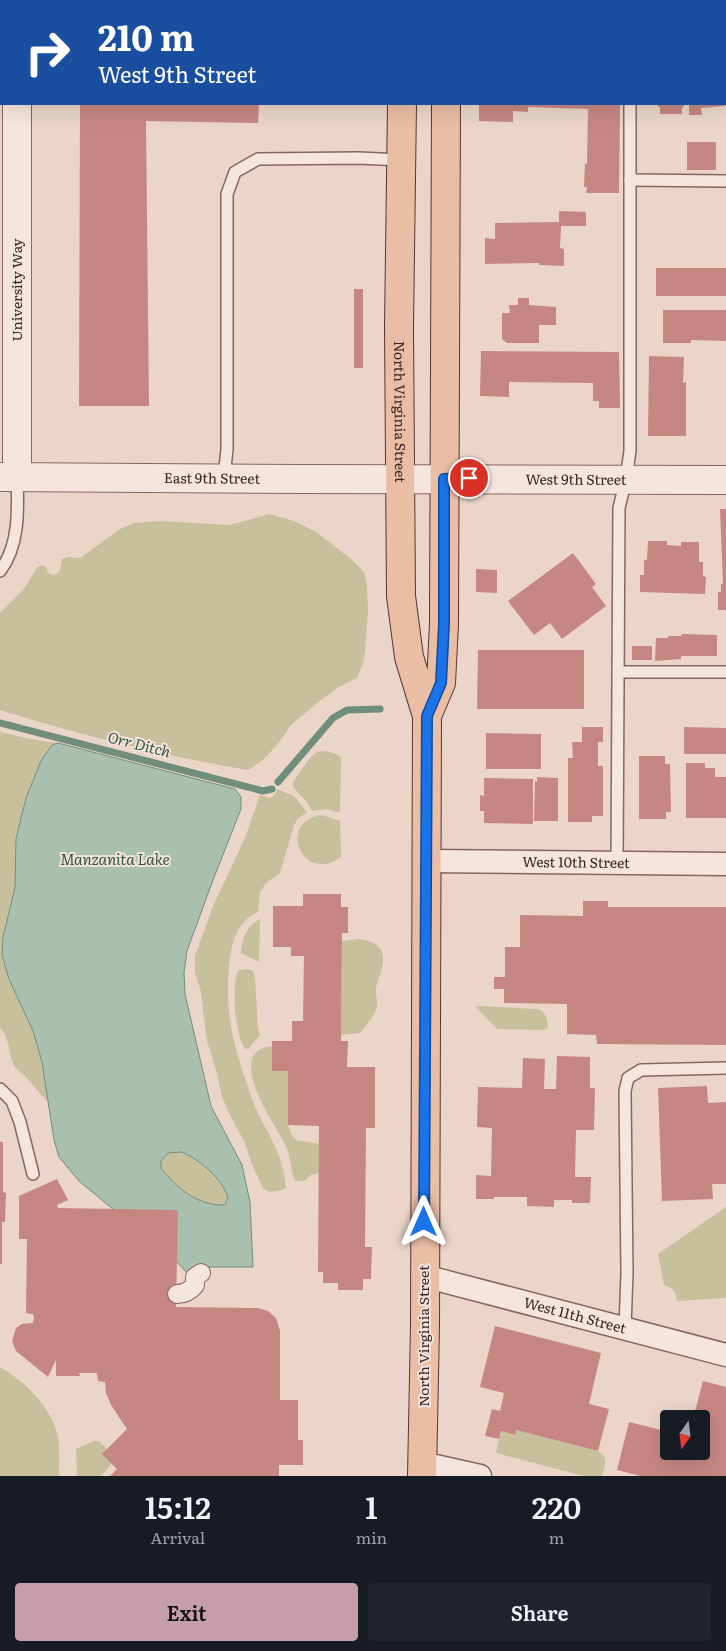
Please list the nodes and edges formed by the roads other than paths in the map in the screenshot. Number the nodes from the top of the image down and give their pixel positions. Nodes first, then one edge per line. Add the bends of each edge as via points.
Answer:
1 (17, 105) edge
2 (402, 105) edge
3 (446, 105) edge
4 (630, 105) edge
5 (401, 160) junction
6 (630, 180) junction
7 (726, 181) edge
8 (9, 477) edge
9 (224, 478) junction
10 (423, 479) junction
11 (626, 479) junction
12 (726, 480) edge
13 (0, 570) edge
14 (618, 672) junction
15 (726, 672) edge
16 (427, 716) junction
17 (427, 861) junction
18 (617, 863) junction
19 (726, 864) edge
20 (726, 1068) edge
21 (0, 1089) edge
22 (33, 1174) dead end
23 (201, 1273) dead end
24 (424, 1276) junction
25 (176, 1294) dead end
26 (625, 1327) junction
27 (726, 1355) edge
28 (422, 1470) edge
29 (480, 1476) edge

1 - 8 street, University Way
2 - 5 main road, North Virginia Street
3 - 10 main road, North Virginia Street
4 - 6 lane
5 - 9 lane via 258,160 236,172 227,194 227,449
5 - 10 main road, North Virginia Street via 399,327
6 - 7 lane
6 - 11 lane via 630,451
8 - 9 street, East 9th Street
8 - 13 lane via 18,502 14,543
9 - 10 street, East 9th Street
10 - 11 street, West 9th Street
10 - 16 main road, North Virginia Street via 444,624 441,683
10 - 16 main road, North Virginia Street via 401,596 409,657
11 - 12 street, West 9th Street
11 - 14 lane via 619,508
14 - 15 lane
14 - 18 lane
16 - 17 main road, North Virginia Street
17 - 18 street, West 10th Street
17 - 24 main road, North Virginia Street
18 - 19 street, West 10th Street
20 - 26 lane via 641,1070 628,1078
21 - 22 lane via 12,1101
23 - 25 street via 195,1277 192,1290
24 - 26 street, West 11th Street
24 - 28 main road, North Virginia Street
26 - 27 street, West 11th Street
28 - 29 street

